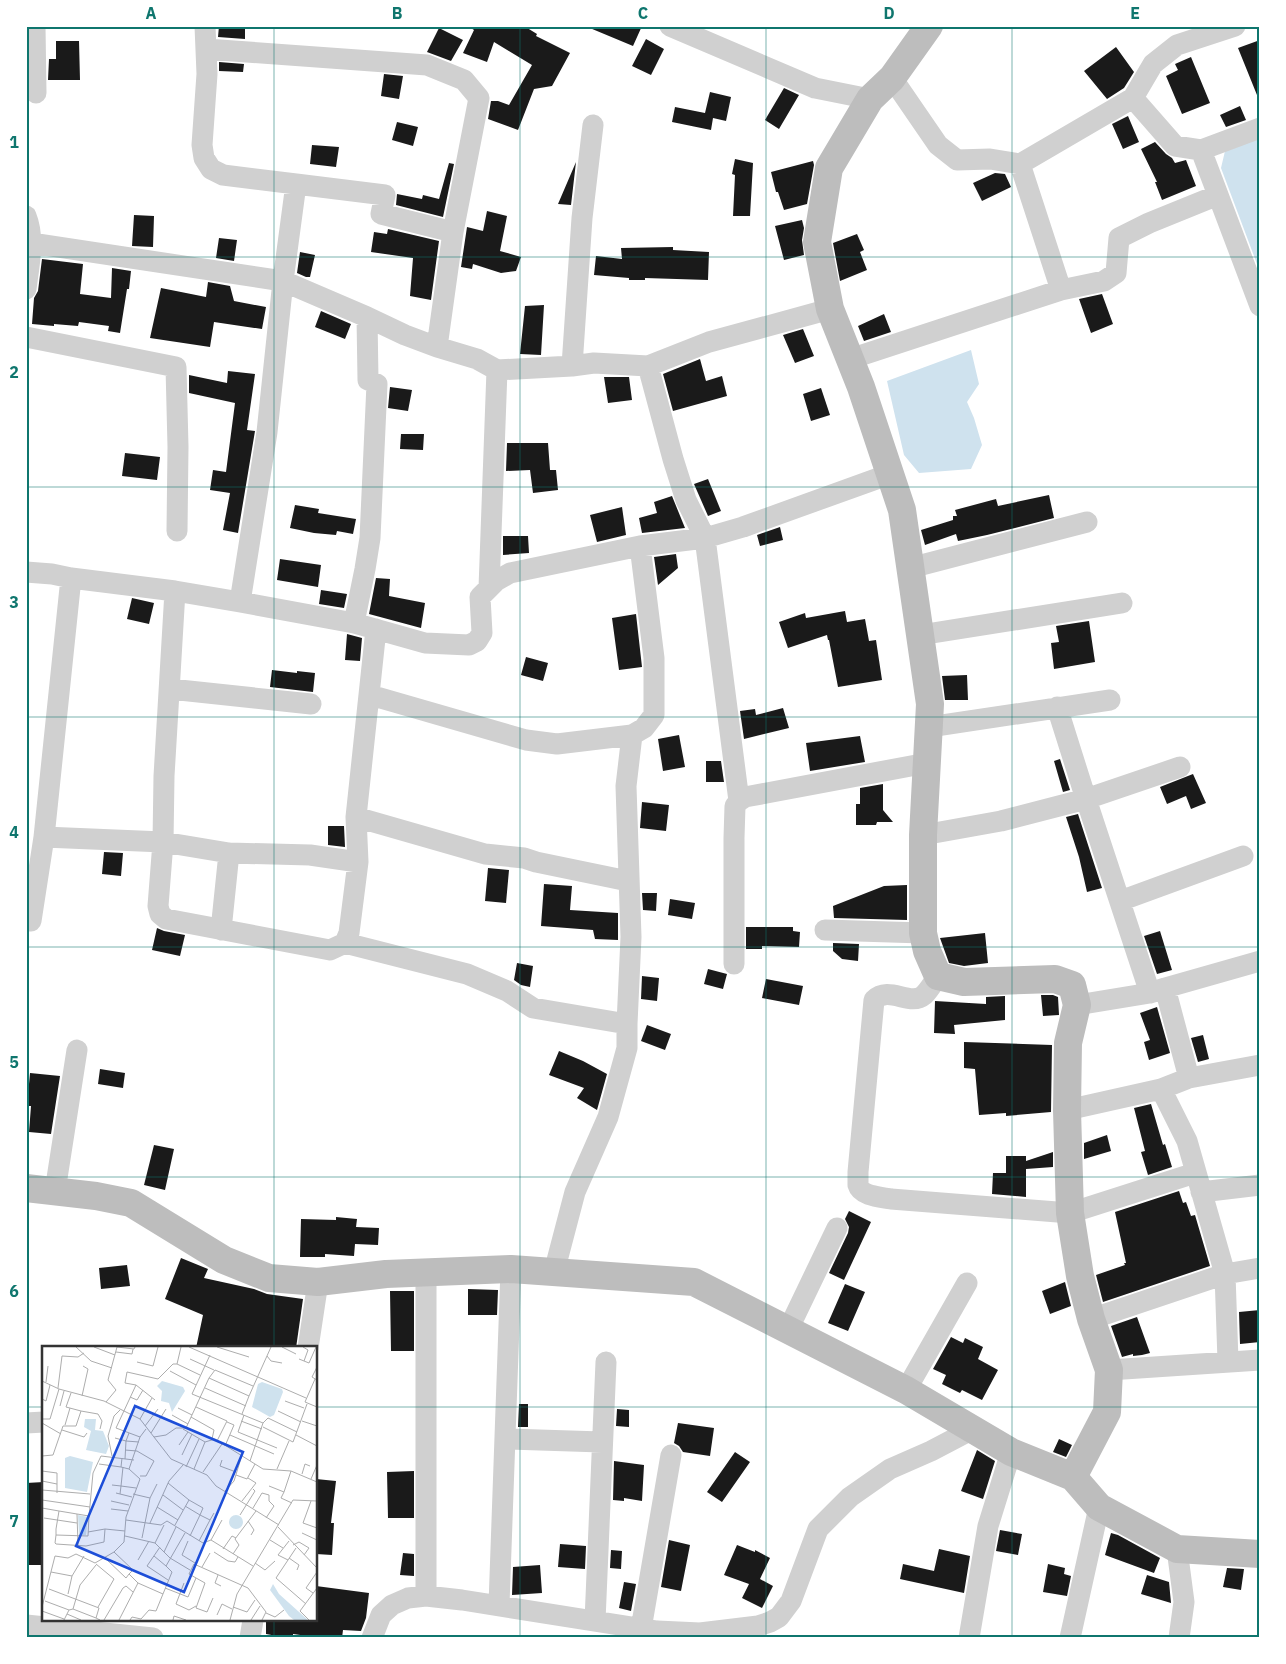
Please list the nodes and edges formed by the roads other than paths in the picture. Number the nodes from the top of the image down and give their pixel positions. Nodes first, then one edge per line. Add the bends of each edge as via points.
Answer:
1 (35, 26) edge
2 (205, 26) edge
3 (670, 26) edge
4 (929, 26) edge
5 (1236, 26) edge
6 (206, 49) junction
7 (892, 78) junction
8 (36, 93) dead end
9 (1133, 98) junction
10 (870, 99) junction
11 (593, 124) dead end
12 (1260, 128) edge
13 (1201, 150) junction
14 (1020, 164) junction
15 (296, 184) junction
16 (1218, 195) junction
17 (26, 216) edge
18 (453, 232) junction
19 (31, 243) junction
20 (283, 281) junction
21 (26, 289) edge
22 (1061, 290) junction
23 (1260, 306) edge
24 (830, 309) junction
25 (367, 317) junction
26 (26, 337) edge
27 (436, 347) junction
28 (850, 359) junction
29 (572, 366) junction
30 (648, 366) junction
31 (498, 370) junction
32 (890, 474) junction
33 (1087, 522) dead end
34 (178, 531) dead end
35 (705, 538) junction
36 (640, 546) junction
37 (910, 568) junction
38 (26, 572) edge
39 (71, 578) junction
40 (489, 588) junction
41 (175, 591) junction
42 (240, 602) junction
43 (1122, 603) dead end
44 (354, 623) junction
45 (376, 629) junction
46 (920, 635) junction
47 (170, 689) junction
48 (370, 695) junction
49 (1110, 700) dead end
50 (311, 704) dead end
51 (1056, 708) junction
52 (929, 727) junction
53 (632, 735) junction
54 (927, 763) junction
55 (1180, 767) dead end
56 (1086, 799) junction
57 (739, 801) junction
58 (356, 818) junction
59 (923, 834) junction
60 (44, 837) junction
61 (163, 842) junction
62 (229, 853) junction
63 (1243, 856) dead end
64 (358, 862) junction
65 (628, 881) junction
66 (1120, 901) junction
67 (31, 921) dead end
68 (221, 930) junction
69 (825, 930) dead end
70 (923, 933) junction
71 (345, 943) junction
72 (1260, 961) edge
73 (734, 964) dead end
74 (938, 976) junction
75 (1158, 990) junction
76 (1077, 1005) junction
77 (627, 1024) junction
78 (77, 1050) dead end
79 (1260, 1065) edge
80 (1189, 1078) junction
81 (1161, 1089) junction
82 (1067, 1110) junction
83 (1198, 1182) junction
84 (1260, 1186) edge
85 (26, 1188) edge
86 (55, 1191) junction
87 (1070, 1213) junction
88 (837, 1228) dead end
89 (1260, 1268) edge
90 (511, 1269) junction
91 (426, 1272) junction
92 (554, 1272) junction
93 (1225, 1274) junction
94 (318, 1282) junction
95 (966, 1283) dead end
96 (1091, 1319) junction
97 (788, 1330) junction
98 (308, 1346) edge
99 (1260, 1360) edge
100 (1228, 1361) junction
101 (606, 1362) dead end
102 (1109, 1370) junction
103 (906, 1390) junction
104 (42, 1422) edge
105 (26, 1423) edge
106 (973, 1429) junction
107 (505, 1439) junction
108 (602, 1442) junction
109 (1011, 1452) junction
110 (671, 1455) dead end
111 (1073, 1477) junction
112 (1099, 1507) junction
113 (1177, 1549) junction
114 (1260, 1554) edge
115 (426, 1596) junction
116 (498, 1605) junction
117 (595, 1621) junction
118 (253, 1622) edge
119 (26, 1625) edge
120 (641, 1628) junction
121 (698, 1635) edge
122 (153, 1638) edge
123 (250, 1638) edge
124 (372, 1638) edge
125 (969, 1638) edge
126 (1070, 1638) edge
127 (1179, 1638) edge

1 - 8 street
2 - 6 street
3 - 10 street via 814,88
4 - 7 street
5 - 9 street via 1177,45 1154,64
6 - 15 street via 202,145 204,158 211,169 223,175
6 - 18 street via 427,65 464,80 479,98
7 - 10 street
7 - 14 street via 938,144 957,160 990,158
9 - 13 street via 1175,146
9 - 14 street
10 - 24 street via 829,168 818,242
11 - 29 street via 582,218
12 - 13 street
13 - 16 street
14 - 22 street
15 - 18 street via 385,195 381,214
15 - 20 street
16 - 22 street via 1149,222 1119,238 1116,273 1104,281
16 - 23 street
17 - 19 street
18 - 27 street
19 - 20 street
19 - 21 street
20 - 25 street
20 - 42 street via 267,432
22 - 28 street
24 - 28 street
24 - 30 street via 709,342
25 - 27 street
25 - 44 street via 368,380 377,384 370,538
26 - 34 street via 176,367
27 - 31 street via 477,359
28 - 32 street
29 - 30 street via 594,363
29 - 31 street
30 - 35 street via 686,500
31 - 40 street
32 - 35 street
32 - 37 street via 902,510
33 - 37 street
35 - 36 street
35 - 57 street
36 - 40 street via 510,573
36 - 53 street via 654,658 654,715 644,728
37 - 46 street
38 - 39 street
39 - 41 street
39 - 60 street
40 - 45 street via 480,597 482,633 470,645 425,644
41 - 42 street
41 - 47 street
42 - 44 street
43 - 46 street
44 - 45 street
45 - 48 street
46 - 52 street via 930,704
47 - 50 street
47 - 61 street
48 - 53 street via 526,740 558,744
48 - 58 street
49 - 51 street
51 - 52 street
51 - 56 street
52 - 54 street
53 - 65 street via 626,786
54 - 57 street via 745,797
54 - 59 street
55 - 56 street
56 - 59 street via 1000,821
56 - 66 street
57 - 73 street via 735,806 734,838
58 - 64 street
58 - 65 street via 485,854 524,858
59 - 70 street
60 - 61 street
60 - 67 street
61 - 62 street
61 - 68 street via 160,914 166,919
62 - 64 street via 310,854
62 - 68 street
63 - 66 street
64 - 71 street
65 - 77 street via 631,938
66 - 75 street
68 - 71 street via 330,950
69 - 70 street
70 - 74 street
71 - 77 street via 467,974 508,991 533,1008
72 - 75 street
74 - 76 street via 964,982 1055,979 1072,985
74 - 87 street via 920,997 884,994 874,1000 858,1185 862,1191 890,1198
75 - 76 street
75 - 80 street
76 - 82 street via 1068,1043
77 - 92 street via 627,1048 608,1117 575,1192
78 - 86 street
79 - 80 street
80 - 81 street
81 - 82 street
81 - 83 street via 1187,1141
82 - 87 street
83 - 84 street
83 - 87 street
83 - 93 street
85 - 86 street
86 - 94 street via 131,1203 224,1260 269,1278
87 - 96 street
88 - 97 street
89 - 93 street
90 - 91 street
90 - 92 street
90 - 107 street
91 - 94 street
91 - 115 street
92 - 97 street via 694,1282
93 - 96 street
93 - 100 street
94 - 98 street
95 - 103 street
96 - 102 street
97 - 103 street
99 - 100 street
100 - 102 street
101 - 108 street
102 - 111 street via 1106,1412
103 - 106 street
104 - 105 street
106 - 109 street
106 - 121 street via 890,1469 850,1497 818,1529 791,1601 779,1617 758,1626
107 - 108 street
107 - 116 street
108 - 117 street
109 - 111 street
109 - 125 street via 988,1526
110 - 120 street
111 - 112 street
112 - 113 street
112 - 126 street
113 - 114 street
113 - 127 street via 1184,1602
115 - 116 street
115 - 124 street via 408,1598 392,1605 381,1615
116 - 117 street
117 - 120 street
118 - 123 street
119 - 122 street
120 - 121 street

